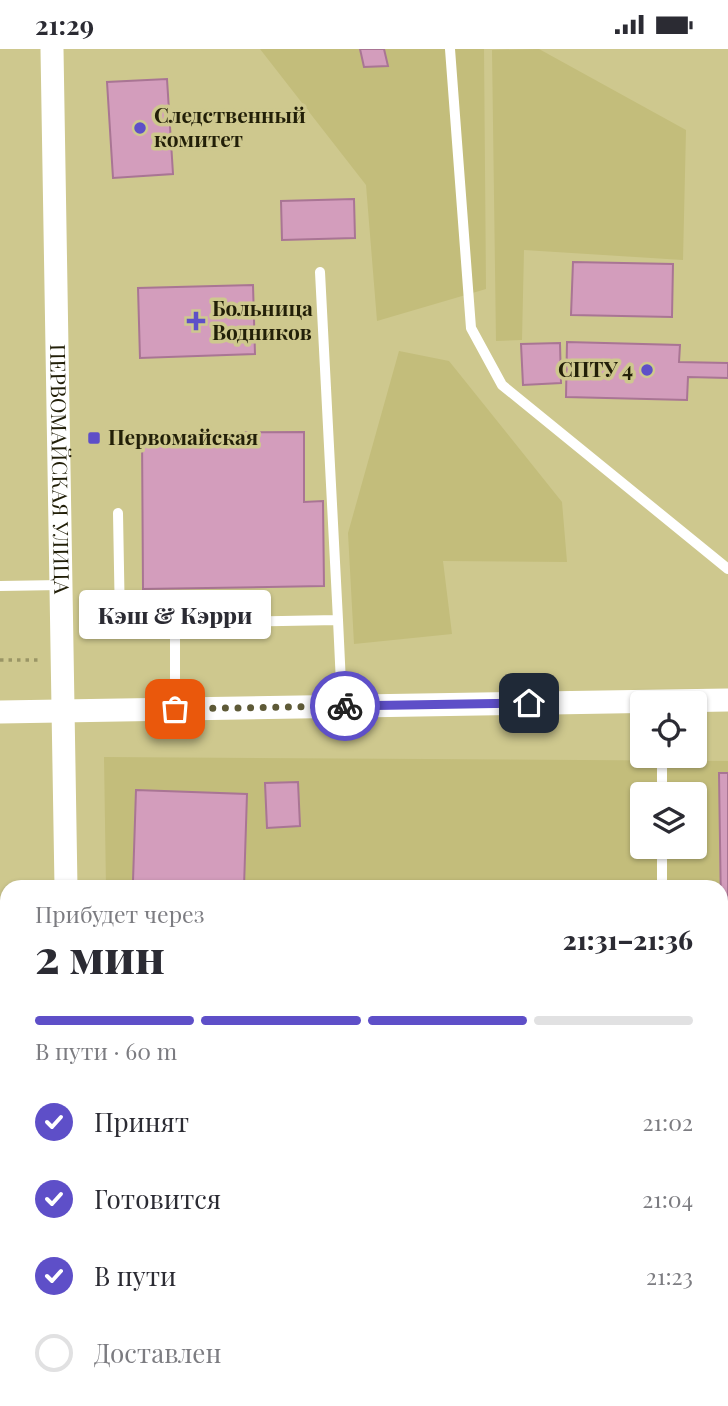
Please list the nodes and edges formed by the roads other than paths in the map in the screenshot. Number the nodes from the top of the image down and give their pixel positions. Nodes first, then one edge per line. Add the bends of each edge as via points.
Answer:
1 (52, 49) edge
2 (450, 49) edge
3 (320, 272) dead end
4 (118, 513) dead end
5 (728, 569) edge
6 (61, 585) junction
7 (0, 586) edge
8 (338, 619) junction
9 (175, 623) junction
10 (728, 700) edge
11 (707, 701) edge
12 (630, 702) edge
13 (342, 706) junction
14 (175, 709) junction
15 (0, 712) edge
16 (62, 712) junction
17 (662, 859) edge
18 (66, 880) edge
19 (662, 880) edge

1 - 6 street, ПЕРВОМАЙСКАЯ УЛИЦА
2 - 5 lane via 471,328 502,385
3 - 8 lane
4 - 9 lane via 120,624
6 - 7 lane
6 - 16 street, ПЕРВОМАЙСКАЯ УЛИЦА
8 - 9 lane
8 - 13 lane
9 - 14 lane
10 - 11 street
12 - 13 street
13 - 14 street
14 - 16 street
15 - 16 street
16 - 18 street, ПЕРВОМАЙСКАЯ УЛИЦА
17 - 19 lane

